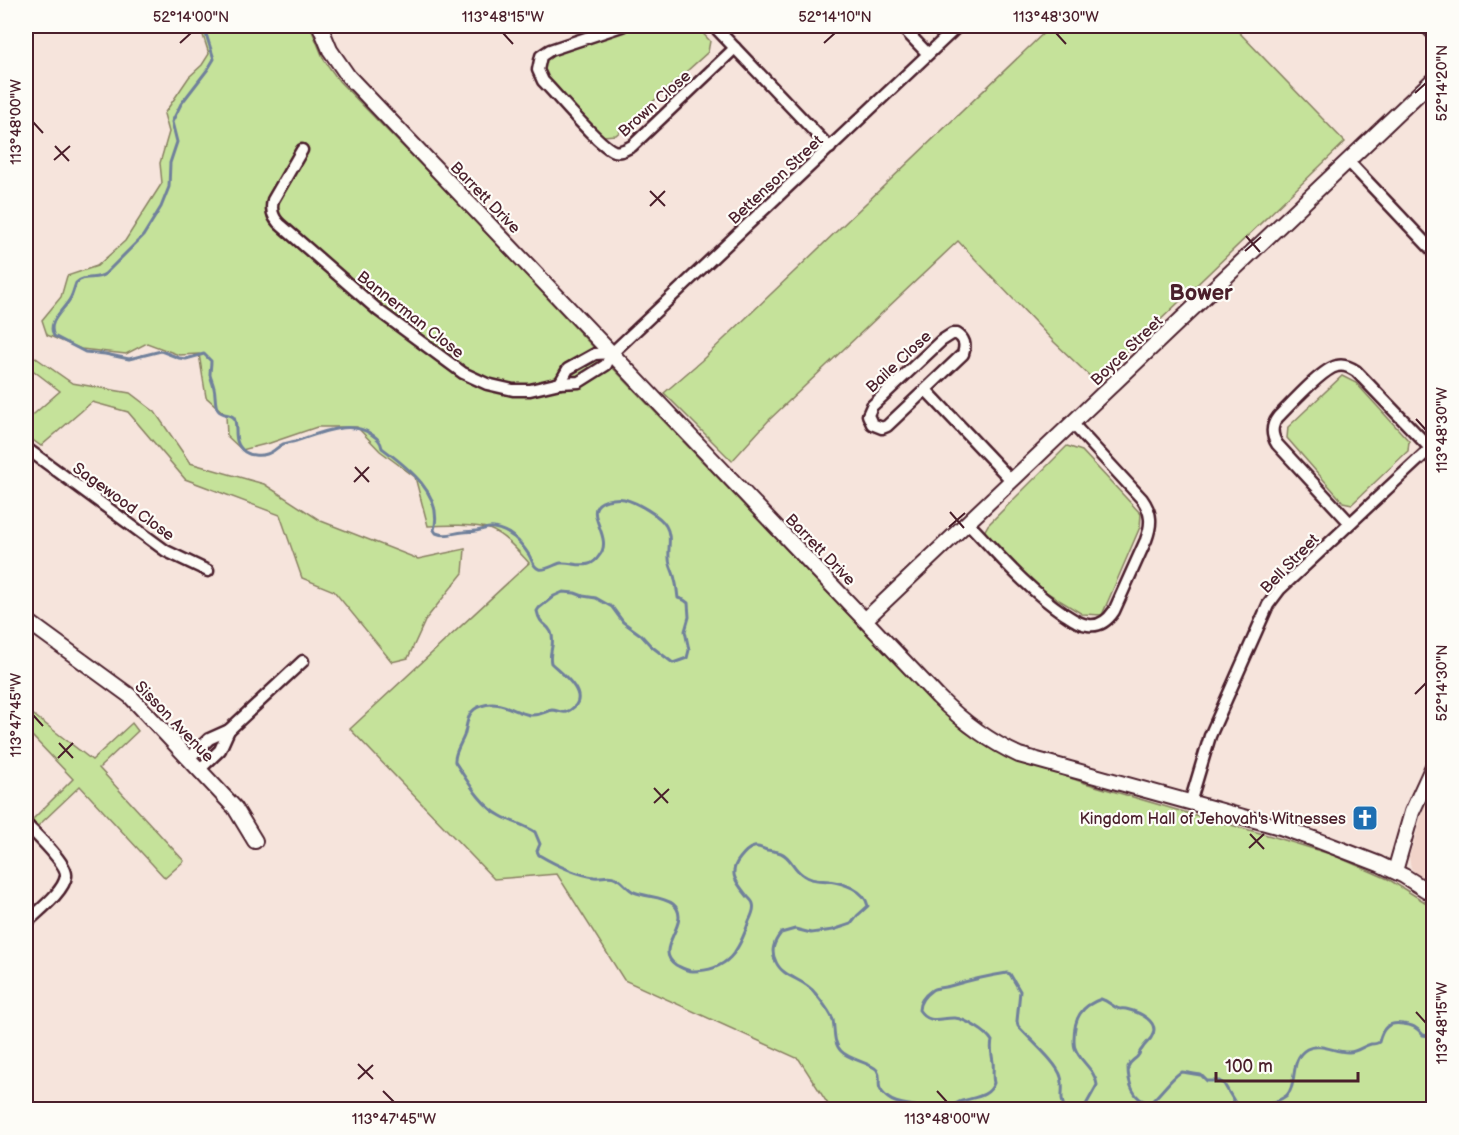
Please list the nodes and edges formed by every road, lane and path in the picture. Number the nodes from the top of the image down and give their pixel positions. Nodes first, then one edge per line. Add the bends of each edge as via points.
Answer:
1 (320, 26) edge
2 (622, 26) edge
3 (714, 26) edge
4 (901, 26) edge
5 (958, 26) edge
6 (1427, 26) edge
7 (1434, 33) edge
8 (735, 48) junction
9 (928, 54) junction
10 (1434, 79) edge
11 (830, 148) junction
12 (302, 150) dead end
13 (1348, 161) junction
14 (1434, 252) edge
15 (612, 353) junction
16 (560, 383) junction
17 (926, 390) junction
18 (1072, 423) junction
19 (1432, 446) edge
20 (26, 448) edge
21 (1012, 481) junction
22 (968, 523) junction
23 (1350, 523) junction
24 (208, 571) dead end
25 (866, 619) junction
26 (26, 620) edge
27 (303, 661) dead end
28 (229, 730) junction
29 (189, 758) junction
30 (1434, 764) edge
31 (200, 770) junction
32 (1190, 803) junction
33 (26, 824) edge
34 (255, 841) dead end
35 (1395, 871) junction
36 (1434, 895) edge
37 (26, 923) edge

1 - 15 street, Barrett Drive via 330,50 348,76
2 - 8 street, Brown Close via 550,50 542,56 538,70 543,81 601,143 615,151 632,146
3 - 8 street
4 - 9 street
5 - 9 street, Bettenson Street
6 - 7 street
8 - 11 street
9 - 11 street, Bettenson Street
10 - 13 street, Boyce Street
11 - 15 street, Bettenson Street
12 - 16 street, Bannerman Close via 272,206 274,217 283,227 372,306 463,373 513,390
13 - 14 street
13 - 18 street, Boyce Street
15 - 16 street via 595,354 568,369
15 - 16 street via 606,365 579,382
15 - 25 street, Barrett Drive
17 - 17 street, Baile Close via 963,354 964,341 957,334 946,336 872,406 868,415 872,424 887,426
17 - 21 street
18 - 21 street, Boyce Street
18 - 22 street via 1142,499 1151,518 1146,540 1106,621 1094,626 1081,624 1048,603
19 - 23 street, Bell Street
19 - 23 street via 1356,371 1342,365 1324,373 1278,417 1273,433 1277,444
20 - 24 street, Sagewood Close via 166,551
21 - 22 street, Boyce Street
22 - 25 street, Boyce Street
23 - 32 street, Bell Street via 1268,605 1210,736
25 - 32 street, Barrett Drive via 952,710 998,745 1031,759
26 - 29 street, Sisson Avenue via 130,696
27 - 28 street
28 - 29 street via 209,739
28 - 31 street via 220,750
29 - 31 street, Sisson Avenue
30 - 35 street via 1412,812
31 - 34 street, Sisson Avenue via 235,808
32 - 35 street, Barrett Drive via 1280,827
33 - 37 street via 60,861 67,875 61,888
35 - 36 street, Barrett Drive

